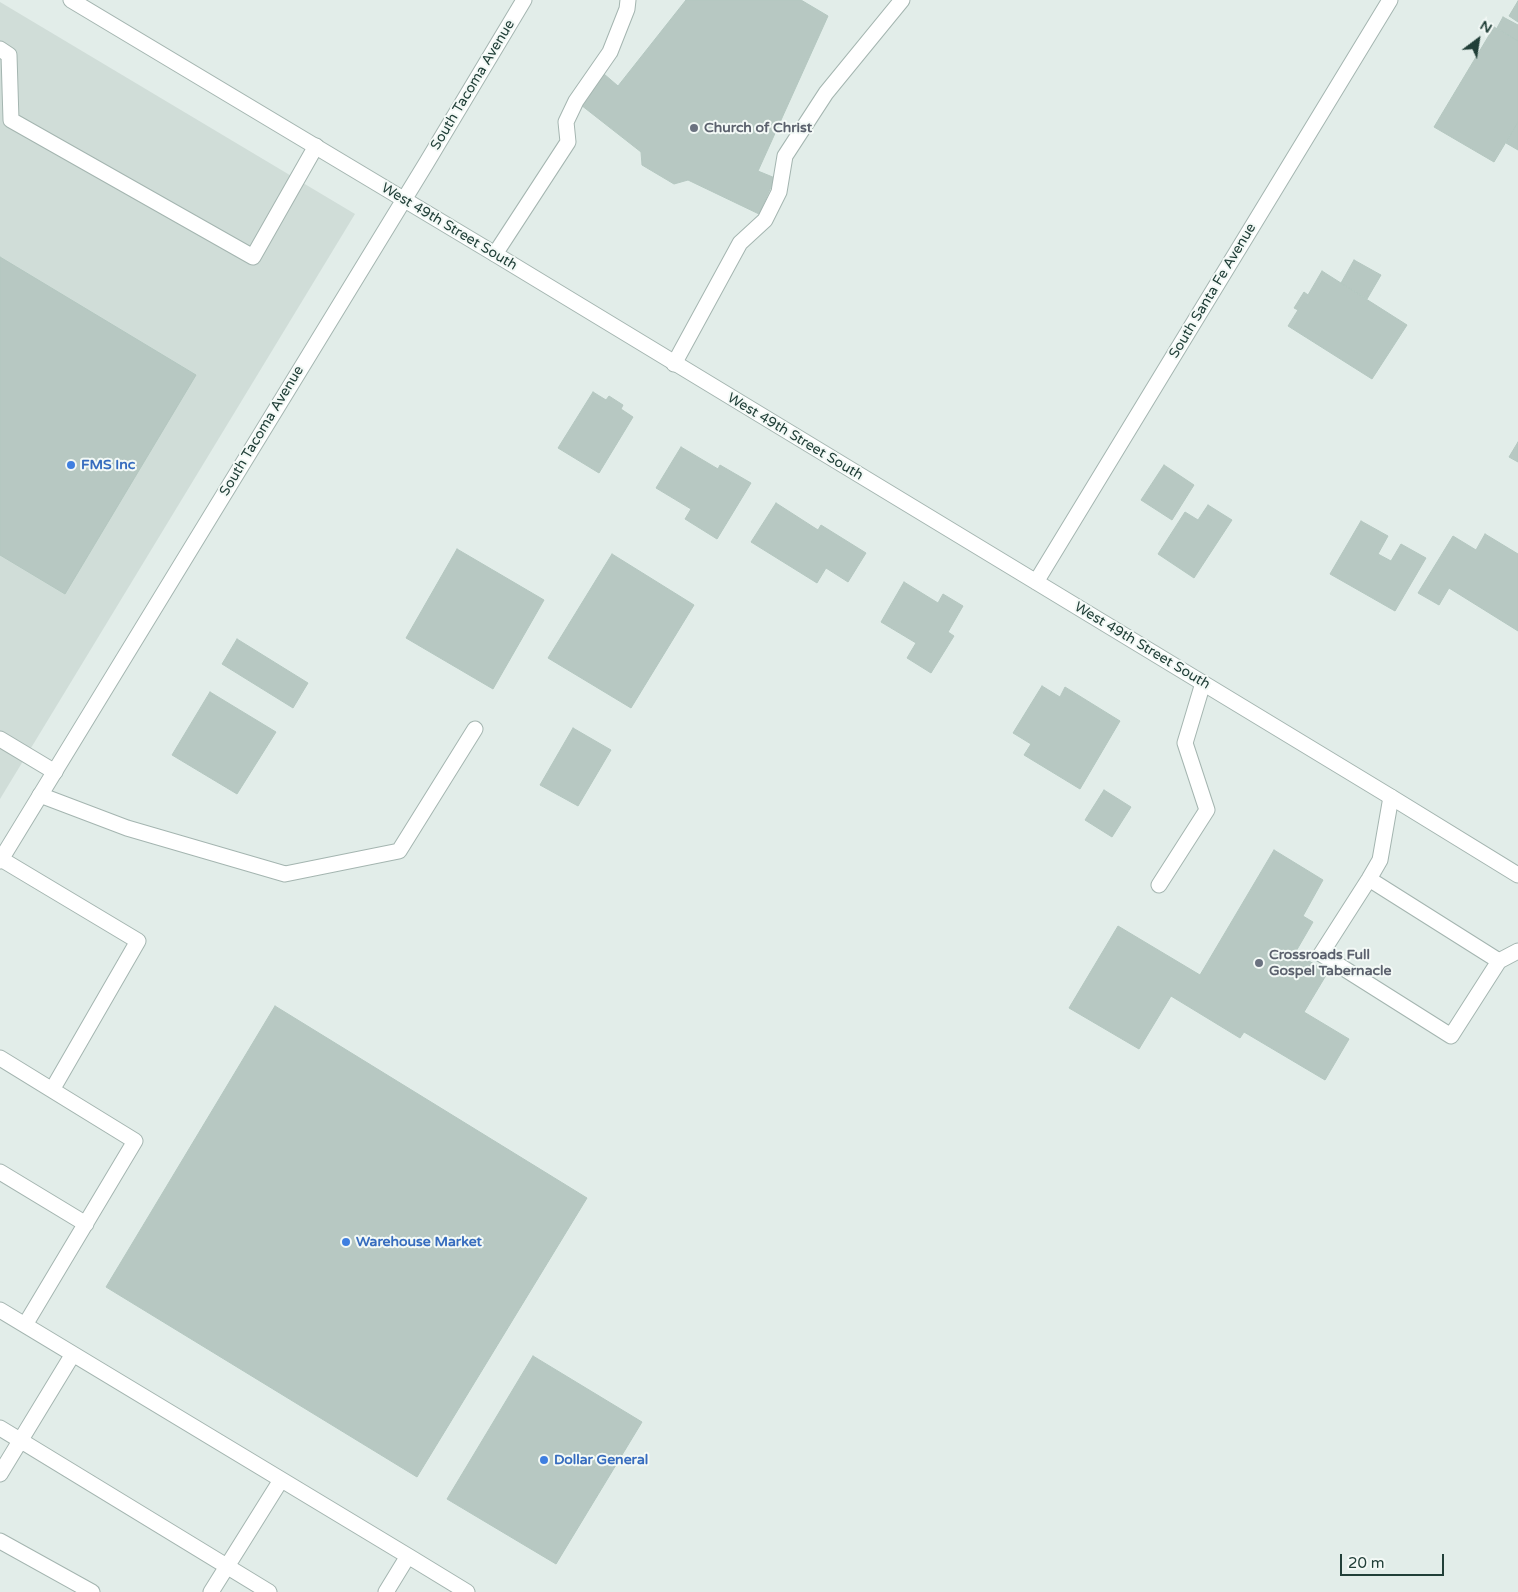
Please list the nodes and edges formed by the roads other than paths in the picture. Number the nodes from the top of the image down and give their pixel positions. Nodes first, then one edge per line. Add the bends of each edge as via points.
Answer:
1 (71, 0) edge
2 (524, 0) edge
3 (628, 0) edge
4 (902, 0) edge
5 (1390, 0) edge
6 (0, 49) edge
7 (316, 146) junction
8 (403, 199) junction
9 (495, 254) junction
10 (674, 364) junction
11 (1036, 582) junction
12 (1203, 683) junction
13 (475, 729) dead end
14 (0, 739) edge
15 (55, 772) junction
16 (40, 796) junction
17 (1391, 797) junction
18 (1, 860) edge
19 (1518, 875) edge
20 (1369, 880) junction
21 (1159, 885) dead end
22 (1518, 951) edge
23 (1499, 962) junction
24 (0, 1058) edge
25 (52, 1090) junction
26 (0, 1172) edge
27 (86, 1224) junction
28 (0, 1310) edge
29 (25, 1326) junction
30 (73, 1354) junction
31 (0, 1428) edge
32 (20, 1440) junction
33 (0, 1474) edge
34 (281, 1480) junction
35 (0, 1541) edge
36 (408, 1556) junction
37 (227, 1566) junction
38 (92, 1592) edge
39 (211, 1592) edge
40 (269, 1592) edge
41 (386, 1592) edge
42 (467, 1592) edge

1 - 7 street, West 49th Street South
2 - 8 street, South Tacoma Avenue
3 - 9 street via 610,52 576,101 566,122 568,142
4 - 10 street via 826,93 785,156 778,192 765,220 740,243
5 - 11 street, South Santa Fe Avenue
6 - 7 street via 9,55 12,120 253,257
7 - 8 street, West 49th Street South
8 - 9 street, West 49th Street South
8 - 15 street, South Tacoma Avenue
9 - 10 street, West 49th Street South
10 - 11 street, West 49th Street South
11 - 12 street, West 49th Street South
12 - 17 street, West 49th Street South
12 - 21 street via 1185,743 1207,810
13 - 16 street via 399,851 286,874 126,828
14 - 15 street
15 - 16 street, South Tacoma Avenue
16 - 18 street, South Tacoma Avenue
17 - 19 street, West 49th Street South
17 - 20 street via 1380,860
18 - 25 street via 138,941
20 - 23 street
20 - 23 street via 1321,954 1451,1036
22 - 23 street
24 - 25 street
25 - 27 street via 135,1141
26 - 27 street
27 - 29 street
28 - 29 street
29 - 30 street
30 - 32 street
30 - 34 street
31 - 32 street
32 - 33 street
32 - 37 street
34 - 36 street
34 - 37 street
35 - 38 street
36 - 41 street
36 - 42 street
37 - 39 street
37 - 40 street

